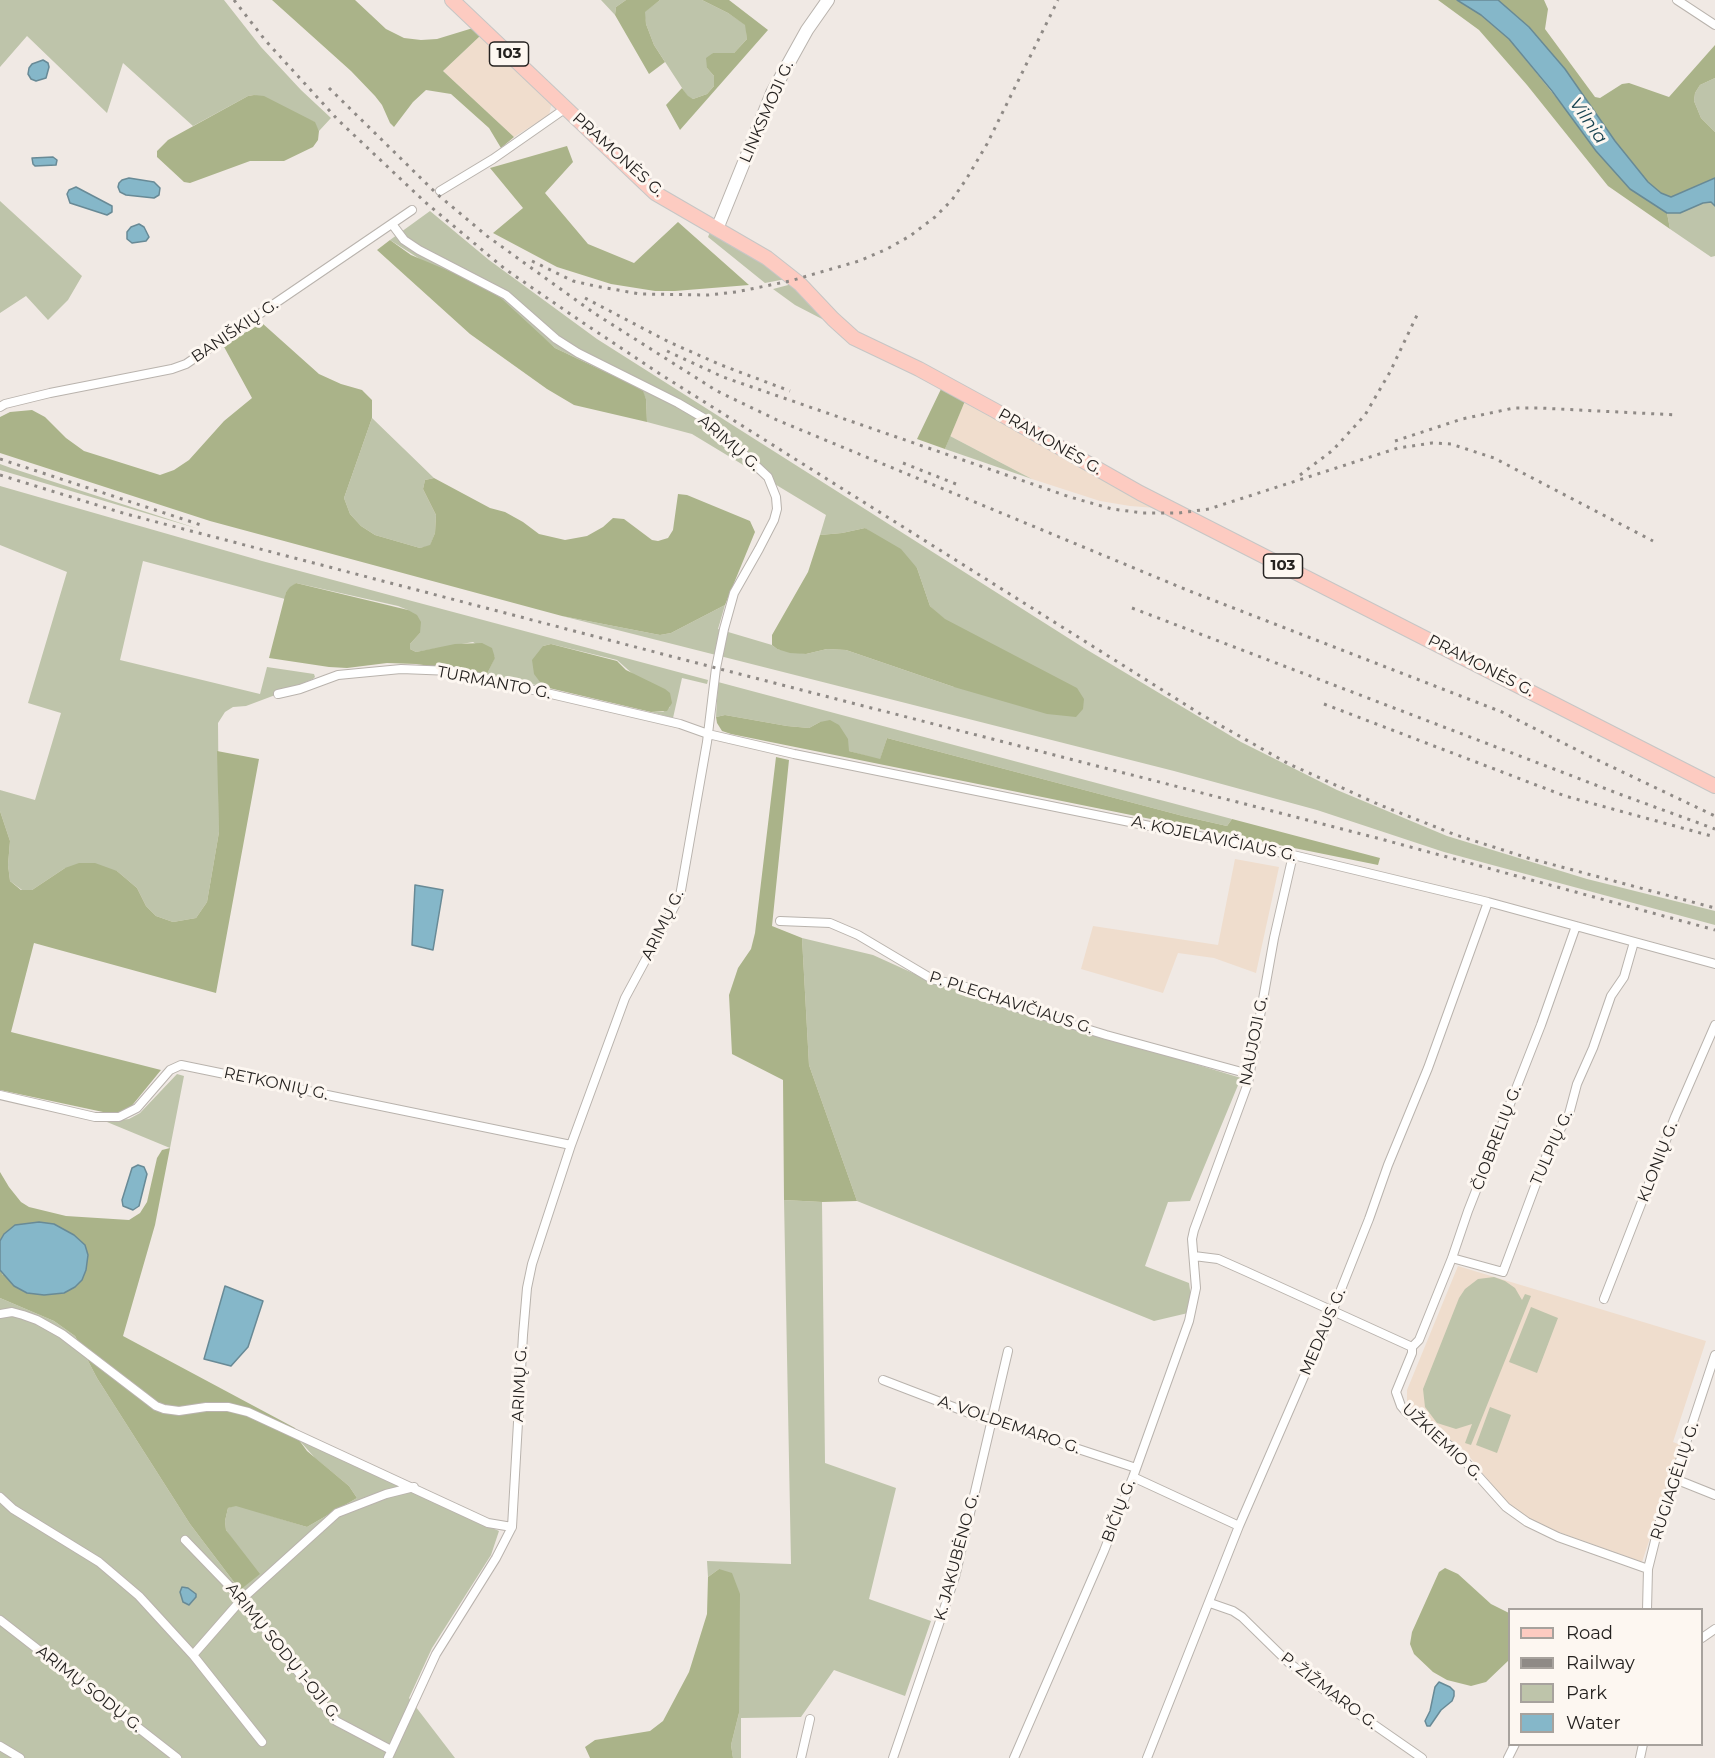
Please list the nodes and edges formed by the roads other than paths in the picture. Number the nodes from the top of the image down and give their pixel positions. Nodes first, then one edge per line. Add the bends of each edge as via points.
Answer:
1 (452, 0) edge
2 (828, 0) edge
3 (1677, 0) edge
4 (1715, 25) edge
5 (566, 108) junction
6 (440, 191) dead end
7 (412, 210) dead end
8 (392, 224) junction
9 (717, 229) junction
10 (0, 407) edge
11 (278, 694) dead end
12 (708, 734) junction
13 (1715, 786) edge
14 (1293, 855) junction
15 (1488, 902) junction
16 (780, 921) dead end
17 (1576, 926) junction
18 (1634, 942) junction
19 (1715, 964) edge
20 (1715, 1025) edge
21 (1249, 1074) junction
22 (0, 1095) edge
23 (571, 1145) junction
24 (1194, 1256) junction
25 (1452, 1258) junction
26 (1604, 1299) dead end
27 (1332, 1312) junction
28 (0, 1314) edge
29 (1412, 1347) junction
30 (1008, 1352) dead end
31 (1715, 1355) edge
32 (884, 1380) dead end
33 (992, 1420) junction
34 (1134, 1472) junction
35 (1676, 1474) junction
36 (414, 1487) junction
37 (1715, 1496) edge
38 (0, 1497) edge
39 (1239, 1526) junction
40 (512, 1527) junction
41 (185, 1540) dead end
42 (1648, 1569) junction
43 (242, 1599) junction
44 (1209, 1603) junction
45 (1647, 1608) edge
46 (0, 1620) edge
47 (193, 1655) junction
48 (810, 1719) dead end
49 (262, 1743) dead end
50 (0, 1746) edge
51 (389, 1754) edge
52 (20, 1758) edge
53 (177, 1758) edge
54 (801, 1758) edge
55 (893, 1758) edge
56 (1014, 1758) edge
57 (1147, 1758) edge
58 (1422, 1758) edge

1 - 5 main road, PRAMONĖS G. / 103
2 - 9 main road, LINKSMOJI G. via 772,93
3 - 4 street
5 - 6 street
5 - 9 main road, PRAMONĖS G. / 103 via 655,193
7 - 8 street, BANIŠKIŲ G.
8 - 10 street, BANIŠKIŲ G. via 186,364
8 - 12 street, ARIMŲ G. via 404,240 419,250 506,295 578,353 707,420 768,477 777,497 777,509 734,593 723,629
9 - 13 main road, PRAMONĖS G. / 103 via 768,258 854,338 920,369 1140,493
11 - 12 street, TURMANTO G. via 338,675 401,669 452,671 680,724
12 - 14 street, A. KOJELAVIČIAUS G.
12 - 23 street, ARIMŲ G. via 680,896 625,998
14 - 15 street, A. KOJELAVIČIAUS G.
14 - 21 street, NAUJOJI G.
15 - 17 street, A. KOJELAVIČIAUS G.
15 - 27 street, MEDAUS G.
16 - 21 street, P. PLECHAVIČIAUS G. via 830,923 858,934 932,979 1106,1035
17 - 18 street, A. KOJELAVIČIAUS G.
17 - 25 street, ČIOBRELIŲ G.
18 - 19 street, A. KOJELAVIČIAUS G.
18 - 25 street, TULPIŲ G. via 1624,977 1611,996 1569,1114 1549,1149 1503,1272
20 - 26 street, KLONIŲ G.
21 - 24 street, NAUJOJI G. via 1194,1230
22 - 23 street, RETKONIŲ G. via 95,1117 119,1117 137,1108 170,1070 181,1065
23 - 40 street, ARIMŲ G. via 527,1288
24 - 27 street via 1218,1259
24 - 34 street, BIČIŲ G. via 1196,1288 1191,1314
25 - 29 street, ČIOBRELIŲ G. via 1419,1340
27 - 29 street
27 - 39 street, MEDAUS G.
28 - 36 street via 23,1315 62,1334 156,1406 178,1411 228,1407 248,1412
29 - 42 street, UŽKIEMIO G. via 1396,1392 1401,1406 1454,1449 1506,1507 1558,1537
30 - 33 street, K. JAKUBĖNO G.
31 - 35 street, RUGIAGĖLIŲ G.
32 - 33 street, A. VOLDEMARO G.
33 - 34 street, A. VOLDEMARO G.
33 - 55 street, K. JAKUBĖNO G. via 955,1576
34 - 39 street, A. VOLDEMARO G.
34 - 56 street, BIČIŲ G. via 1085,1598
35 - 37 street
35 - 42 street, RUGIAGĖLIŲ G.
36 - 40 street via 488,1523
36 - 43 street via 337,1513
38 - 47 street via 121,1579
39 - 44 street, MEDAUS G.
40 - 51 street, ARIMŲ G. via 436,1654
41 - 43 street, ARIMŲ SODŲ 1-OJI G.
42 - 45 street, RUGIAGĖLIŲ G.
43 - 47 street
43 - 51 street, ARIMŲ SODŲ 1-OJI G. via 336,1721
44 - 57 street, MEDAUS G.
44 - 58 street, P. ŽIŽMARO G. via 1242,1617 1296,1668
46 - 53 street, ARIMŲ SODŲ G.
47 - 49 street
48 - 54 street
50 - 52 street

